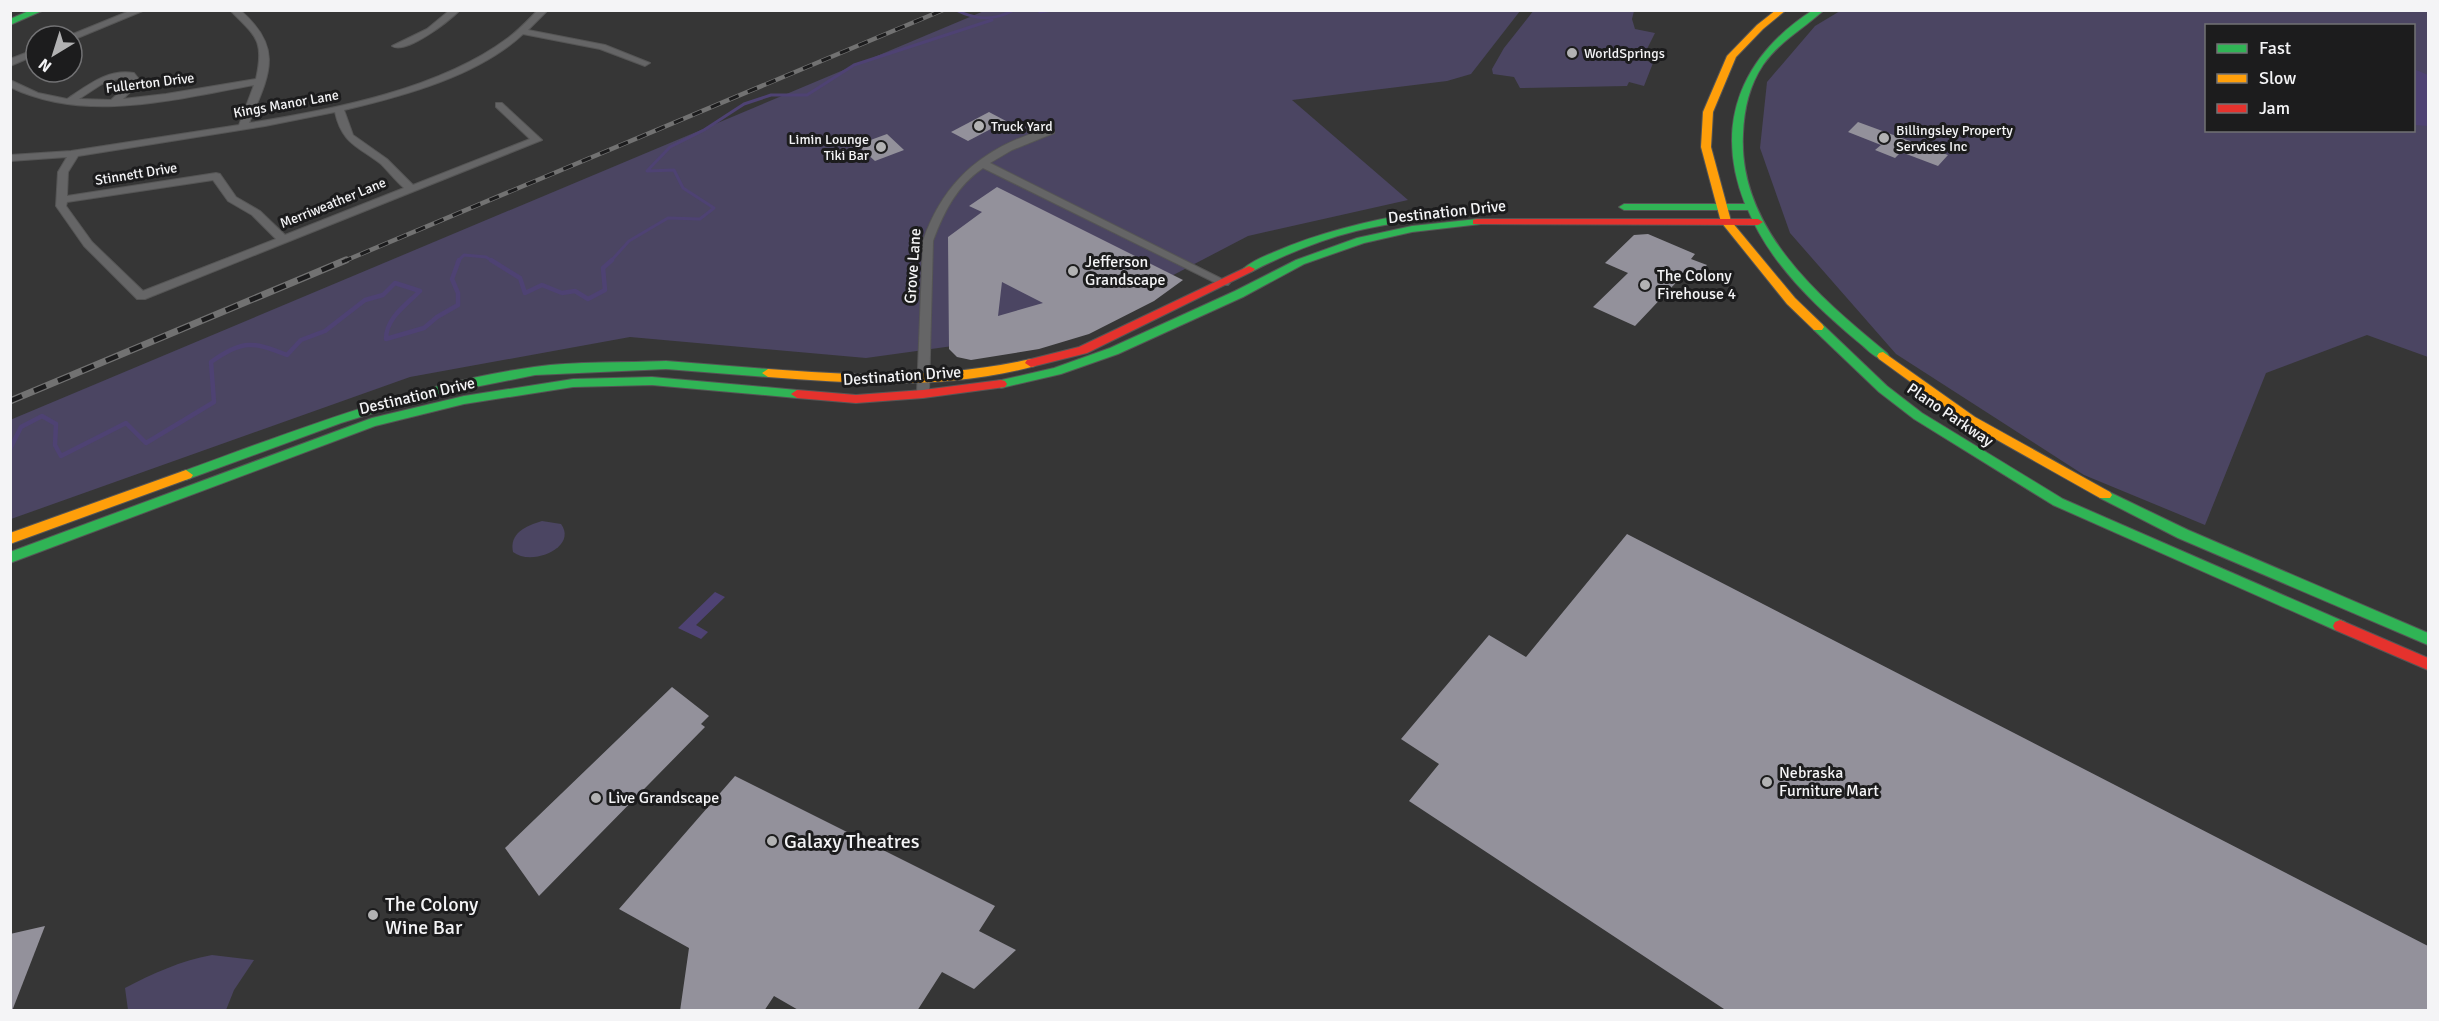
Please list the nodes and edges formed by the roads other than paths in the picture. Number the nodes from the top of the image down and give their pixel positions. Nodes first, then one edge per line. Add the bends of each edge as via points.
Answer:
1 (40, 10) edge
2 (141, 10) edge
3 (234, 10) edge
4 (456, 10) edge
5 (544, 10) edge
6 (1782, 10) edge
7 (1820, 10) edge
8 (10, 22) edge
9 (522, 31) junction
10 (84, 32) edge
11 (397, 46) dead end
12 (24, 57) edge
13 (10, 63) edge
14 (645, 63) dead end
15 (260, 81) junction
16 (10, 82) edge
17 (70, 101) junction
18 (113, 104) junction
19 (500, 105) dead end
20 (339, 109) junction
21 (243, 126) junction
22 (1050, 131) dead end
23 (75, 153) junction
24 (10, 158) edge
25 (982, 163) junction
26 (411, 188) junction
27 (61, 200) junction
28 (1611, 207) dead end
29 (1720, 207) junction
30 (1750, 207) junction
31 (1580, 208) dead end
32 (1726, 222) junction
33 (1758, 222) junction
34 (282, 239) junction
35 (1224, 283) junction
36 (583, 368) junction
37 (573, 383) junction
38 (923, 388) junction
39 (10, 539) edge
40 (10, 558) edge
41 (2428, 639) edge
42 (2428, 664) edge

1 - 8 street
2 - 10 street
3 - 15 street via 257,32 264,48
4 - 11 street via 430,31
5 - 9 street, Kings Manor Lane
6 - 29 street, Plano Parkway via 1732,56 1708,112 1706,147
7 - 30 street, Plano Parkway via 1780,36 1758,63 1738,106 1738,180
9 - 14 street via 602,46
9 - 20 street, Kings Manor Lane via 487,55 443,76
12 - 13 street
15 - 18 street, Fullerton Drive
15 - 21 street
16 - 17 street, Fullerton Drive via 42,97
17 - 18 street, Fullerton Drive
17 - 18 street via 105,80 131,75 129,88
19 - 26 street, Merriweather Lane via 537,140
20 - 21 street, Kings Manor Lane
20 - 26 street via 342,126 354,144 383,161
21 - 23 street, Kings Manor Lane
22 - 25 street, Grove Lane via 1023,140
23 - 24 street, Kings Manor Lane
23 - 27 street via 63,172
25 - 35 street
25 - 38 street, Grove Lane via 958,182 933,220 928,241
26 - 34 street, Merriweather Lane
27 - 34 street, Stinnett Drive via 216,176 232,199 256,213
27 - 34 street, Merriweather Lane via 60,206 88,244 141,296
28 - 29 street
29 - 30 street
29 - 32 street, Plano Parkway
30 - 33 street, Plano Parkway
31 - 35 street, Destination Drive via 1444,213 1383,220 1267,258
32 - 33 street, Destination Drive
32 - 38 street, Destination Drive via 1486,221 1412,229 1361,240 1300,262 1114,351 1058,371 995,385
32 - 42 street, Plano Parkway via 1791,301 1822,331 1883,389 1949,437 2058,502
33 - 41 street, Plano Parkway via 1785,260 1851,330 1900,371 1982,427 2162,525
35 - 38 street, Destination Drive via 1083,350
36 - 37 street
36 - 38 street, Destination Drive via 666,365
36 - 39 street, Destination Drive via 535,371 424,393 337,420
37 - 38 street, Destination Drive via 652,381 856,399
37 - 40 street, Destination Drive via 464,400 372,422

